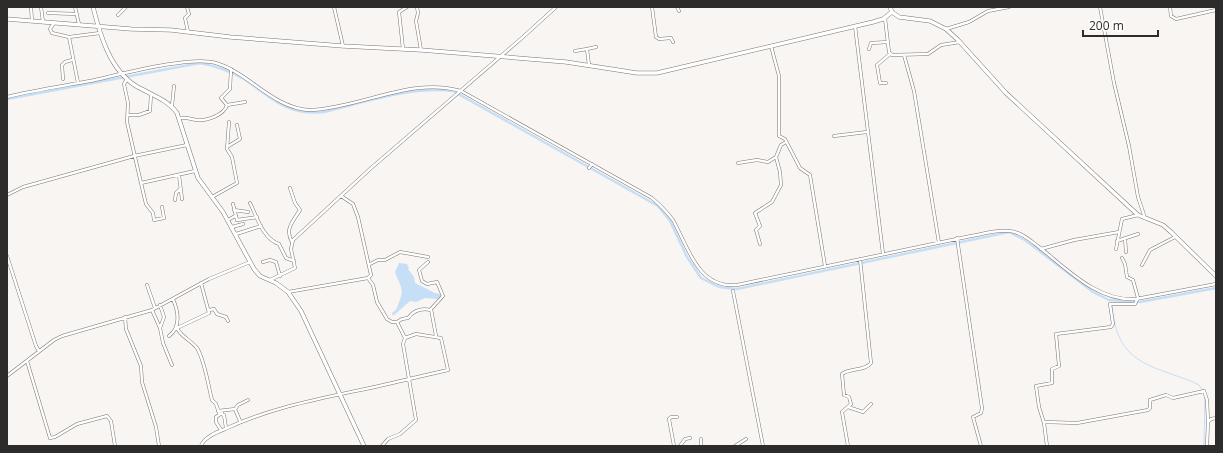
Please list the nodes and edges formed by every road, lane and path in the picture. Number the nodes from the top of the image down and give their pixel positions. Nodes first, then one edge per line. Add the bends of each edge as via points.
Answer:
1 (31, 7) edge
2 (41, 7) edge
3 (75, 7) edge
4 (93, 7) edge
5 (126, 7) edge
6 (188, 7) edge
7 (334, 7) edge
8 (397, 7) edge
9 (407, 7) edge
10 (417, 7) edge
11 (556, 7) edge
12 (652, 7) edge
13 (677, 7) edge
14 (890, 7) edge
15 (1009, 7) edge
16 (1100, 7) edge
17 (1170, 7) edge
18 (1216, 10) edge
19 (399, 11) junction
20 (679, 11) dead end
21 (892, 12) junction
22 (48, 13) dead end
23 (77, 14) junction
24 (118, 16) dead end
25 (885, 18) junction
26 (7, 19) edge
27 (32, 21) junction
28 (43, 22) junction
29 (54, 22) junction
30 (79, 24) junction
31 (98, 26) junction
32 (855, 26) junction
33 (946, 29) junction
34 (188, 32) junction
35 (100, 33) junction
36 (69, 37) junction
37 (674, 42) dead end
38 (888, 42) junction
39 (960, 42) junction
40 (771, 45) junction
41 (343, 46) junction
42 (596, 46) dead end
43 (587, 48) junction
44 (400, 49) junction
45 (869, 49) dead end
46 (422, 50) junction
47 (575, 51) dead end
48 (890, 54) junction
49 (904, 55) junction
50 (501, 57) junction
51 (72, 60) junction
52 (588, 65) junction
53 (231, 70) junction
54 (125, 77) junction
55 (63, 79) dead end
56 (78, 83) junction
57 (886, 83) dead end
58 (174, 86) dead end
59 (460, 91) junction
60 (151, 94) junction
61 (7, 97) edge
62 (244, 102) dead end
63 (172, 106) junction
64 (227, 106) junction
65 (128, 115) junction
66 (179, 118) junction
67 (229, 122) dead end
68 (237, 125) dead end
69 (867, 132) junction
70 (834, 136) dead end
71 (786, 142) junction
72 (186, 145) junction
73 (227, 147) junction
74 (134, 156) junction
75 (776, 158) junction
76 (738, 164) dead end
77 (195, 171) junction
78 (179, 175) junction
79 (141, 183) junction
80 (290, 188) dead end
81 (180, 189) junction
82 (7, 195) edge
83 (341, 196) junction
84 (212, 197) junction
85 (182, 199) dead end
86 (175, 200) dead end
87 (250, 203) dead end
88 (233, 204) dead end
89 (162, 207) dead end
90 (234, 210) junction
91 (248, 212) dead end
92 (1138, 215) junction
93 (235, 216) junction
94 (257, 217) junction
95 (1145, 218) junction
96 (228, 220) junction
97 (242, 224) dead end
98 (261, 226) junction
99 (232, 227) junction
100 (1119, 232) junction
101 (236, 234) junction
102 (1138, 234) dead end
103 (1176, 236) junction
104 (1125, 238) junction
105 (1117, 241) junction
106 (292, 242) junction
107 (957, 242) junction
108 (939, 243) junction
109 (760, 244) dead end
110 (1041, 249) junction
111 (1116, 249) dead end
112 (1126, 252) dead end
113 (883, 254) junction
114 (7, 256) edge
115 (428, 257) dead end
116 (1122, 258) dead end
117 (294, 261) junction
118 (250, 262) junction
119 (263, 262) dead end
120 (428, 262) dead end
121 (860, 262) junction
122 (370, 264) junction
123 (826, 266) junction
124 (1142, 266) dead end
125 (280, 276) junction
126 (1216, 276) edge
127 (368, 278) junction
128 (270, 280) junction
129 (201, 283) junction
130 (1216, 284) edge
131 (147, 285) dead end
132 (733, 291) dead end
133 (288, 292) junction
134 (173, 299) junction
135 (1136, 301) junction
136 (160, 306) junction
137 (155, 308) junction
138 (152, 310) junction
139 (209, 310) junction
140 (432, 310) junction
141 (125, 317) junction
142 (228, 321) dead end
143 (397, 322) junction
144 (160, 328) junction
145 (176, 329) junction
146 (169, 336) dead end
147 (436, 336) junction
148 (405, 338) junction
149 (38, 352) junction
150 (27, 361) junction
151 (172, 365) dead end
152 (7, 376) edge
153 (409, 378) junction
154 (340, 393) junction
155 (248, 400) dead end
156 (871, 404) dead end
157 (848, 407) junction
158 (235, 409) junction
159 (218, 411) junction
160 (223, 413) junction
161 (677, 417) dead end
162 (1216, 418) edge
163 (240, 421) junction
164 (1208, 422) junction
165 (1044, 423) junction
166 (226, 428) junction
167 (221, 430) junction
168 (690, 438) dead end
169 (700, 439) dead end
170 (746, 439) dead end
171 (115, 446) edge
172 (159, 446) edge
173 (201, 446) edge
174 (364, 446) edge
175 (382, 446) edge
176 (674, 446) edge
177 (680, 446) edge
178 (701, 446) edge
179 (734, 446) edge
180 (763, 446) edge
181 (848, 446) edge
182 (981, 446) edge
183 (1047, 446) edge
184 (1207, 446) edge

1 - 27 street
2 - 28 street
3 - 23 street
4 - 31 street
5 - 24 street
6 - 34 street
7 - 41 street
8 - 19 street
9 - 19 street
10 - 46 street via 416,21
11 - 50 street
12 - 37 street via 656,37 671,38
13 - 20 street
14 - 21 street
15 - 33 street via 988,11 970,22
16 - 95 street via 1138,197
17 - 18 street via 1172,16 1176,19
19 - 44 street
21 - 25 street
21 - 33 street via 899,17 930,21
22 - 23 street
23 - 30 street
25 - 32 street
25 - 38 street
26 - 27 street
27 - 28 street
28 - 29 street
29 - 30 street
29 - 36 street via 50,29 52,34
30 - 31 street
31 - 34 street
31 - 35 street
32 - 40 street
32 - 69 street
33 - 39 street
34 - 41 street
35 - 36 street
35 - 54 street via 108,52
36 - 51 street
38 - 45 street via 871,43
38 - 48 street
39 - 49 street via 941,45 928,54
39 - 92 street via 1006,93
40 - 52 street via 657,73 637,73
40 - 71 street via 779,76 779,136
41 - 44 street
42 - 43 street
43 - 47 street
43 - 52 street
44 - 46 street
46 - 50 street
48 - 49 street
48 - 57 street via 877,65 880,83
49 - 108 street via 914,91
50 - 52 street
50 - 59 street
51 - 55 street via 62,65
51 - 56 street
53 - 54 street via 203,60
53 - 59 street via 280,101 307,110 346,104 412,88 440,86
53 - 64 street via 230,89 221,98
54 - 56 street
54 - 60 street
54 - 65 street
56 - 61 street
58 - 63 street
59 - 83 street
59 - 123 street via 659,204 672,220 699,269 718,283 737,285
60 - 63 street
60 - 65 street via 150,111
62 - 64 street
63 - 66 street
64 - 66 street via 220,114 212,117 198,120
65 - 74 street via 127,122
66 - 72 street
67 - 73 street
68 - 73 street via 240,139
69 - 70 street
69 - 113 street
71 - 75 street via 781,145
71 - 123 street via 800,168 810,175
72 - 74 street
72 - 77 street
73 - 84 street via 232,156 237,184
74 - 79 street
74 - 82 street via 23,187
75 - 76 street via 768,162 757,160
75 - 109 street via 780,185 772,202 755,213 760,226 756,230
77 - 78 street
77 - 84 street via 201,184
78 - 79 street
78 - 81 street
79 - 89 street via 146,204 153,213 154,220 164,218
80 - 106 street via 300,210 289,229
81 - 85 street
81 - 86 street
83 - 106 street
83 - 122 street via 353,204
84 - 96 street
87 - 94 street
88 - 90 street
90 - 91 street
90 - 93 street
92 - 95 street
92 - 100 street via 1123,218
93 - 94 street via 238,220
93 - 96 street
94 - 98 street
95 - 103 street via 1163,226
96 - 99 street
97 - 99 street
98 - 101 street
98 - 117 street via 270,240 279,244 284,256
99 - 101 street
100 - 105 street
100 - 110 street
101 - 118 street
102 - 104 street
103 - 124 street via 1150,250
103 - 126 street
104 - 105 street
104 - 112 street
105 - 111 street
106 - 117 street
107 - 108 street
107 - 110 street via 1010,231
107 - 182 street via 982,411 973,417
108 - 113 street
110 - 135 street via 1102,294
113 - 121 street
114 - 149 street
115 - 122 street via 400,252
116 - 135 street via 1127,277 1134,280
117 - 125 street via 295,268
118 - 128 street via 258,274
118 - 129 street
119 - 125 street via 276,262
120 - 140 street via 419,270 422,281 426,284 437,282 443,296
121 - 123 street
121 - 157 street via 871,362 867,367 842,374 844,395 849,397 851,402
122 - 127 street via 372,274
125 - 128 street
127 - 133 street
127 - 143 street via 387,319
128 - 133 street
129 - 134 street
129 - 139 street
130 - 135 street
131 - 137 street
132 - 180 street
133 - 154 street via 301,311
134 - 136 street
134 - 145 street via 178,318
135 - 165 street via 1109,305 1112,326 1056,334 1059,366 1052,369 1052,383 1036,386
136 - 137 street
136 - 144 street via 164,317
137 - 138 street
138 - 141 street
138 - 144 street
139 - 142 street via 214,309
139 - 145 street via 208,314
140 - 143 street via 414,311 408,318
140 - 147 street
141 - 149 street via 62,336
141 - 172 street via 126,329 141,366 142,382
143 - 148 street
144 - 151 street
145 - 146 street
145 - 159 street via 198,350 212,400
147 - 148 street via 416,334
147 - 153 street via 442,339 448,370
148 - 153 street
149 - 150 street
150 - 152 street
150 - 171 street via 50,438 75,426 109,417
153 - 154 street
153 - 175 street via 416,420
154 - 163 street via 278,408
154 - 174 street
155 - 158 street
156 - 157 street via 862,412
157 - 181 street via 842,412
158 - 159 street
158 - 163 street
159 - 160 street
160 - 166 street
160 - 167 street via 216,417
161 - 176 street via 669,419
162 - 164 street
163 - 166 street
164 - 165 street via 1207,400 1202,390 1173,398 1165,395 1150,400 1149,409 1118,416 1078,423
164 - 184 street
165 - 183 street
166 - 167 street
167 - 173 street via 204,440
168 - 177 street via 685,439
169 - 178 street
170 - 179 street

